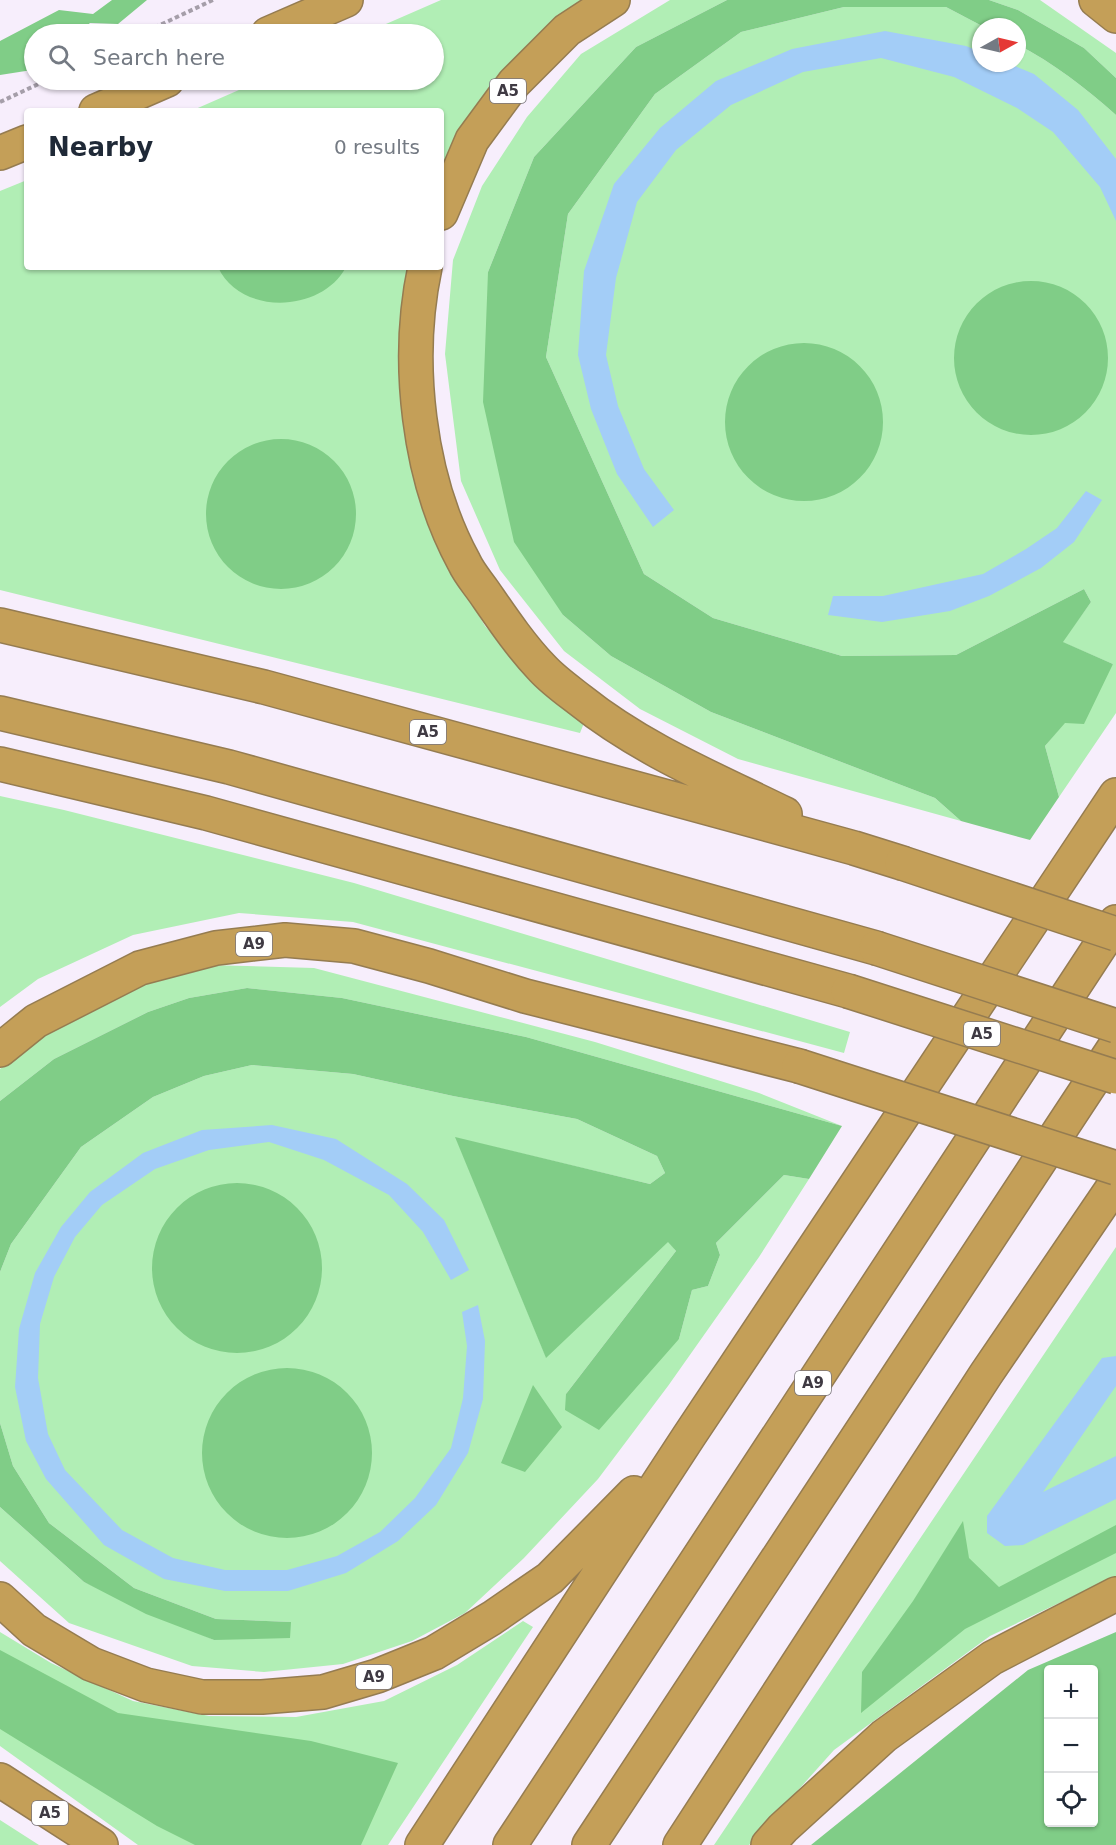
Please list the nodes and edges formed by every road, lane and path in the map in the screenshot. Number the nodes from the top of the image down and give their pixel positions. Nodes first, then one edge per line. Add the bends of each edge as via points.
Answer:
1 (213, 0) edge
2 (346, 0) edge
3 (613, 0) edge
4 (1096, 0) edge
5 (1116, 16) edge
6 (162, 24) edge
7 (291, 24) edge
8 (26, 90) edge
9 (144, 90) edge
10 (0, 102) edge
11 (103, 108) edge
12 (24, 143) edge
13 (0, 153) edge
14 (444, 206) edge
15 (425, 270) edge
16 (0, 625) edge
17 (0, 713) edge
18 (0, 764) edge
19 (1116, 795) edge
20 (854, 848) junction
21 (1116, 922) edge
22 (1116, 934) edge
23 (1116, 1026) edge
24 (1116, 1046) edge
25 (0, 1050) edge
26 (1116, 1077) edge
27 (1116, 1168) edge
28 (1116, 1183) edge
29 (689, 1436) junction
30 (1116, 1594) edge
31 (0, 1599) edge
32 (0, 1780) edge
33 (101, 1845) edge
34 (422, 1845) edge
35 (510, 1845) edge
36 (589, 1845) edge
37 (680, 1845) edge
38 (768, 1845) edge

1 - 6 path
2 - 7 highway
3 - 14 highway, A5 via 567,30 514,83 472,140
4 - 5 highway
8 - 10 path
9 - 11 highway
12 - 13 highway
15 - 20 highway, A5 via 414,354 421,429 436,497 464,562 502,618 542,669 626,733
16 - 20 highway, A5 via 264,687
17 - 23 highway, bridge via 229,767 876,948
18 - 26 highway, A5, bridge via 206,813 848,991
19 - 29 highway, A9
20 - 22 highway, A5, bridge
21 - 35 highway, A9
24 - 36 highway
25 - 27 highway, A9, bridge via 36,1021 140,968 216,948 285,940 354,946 525,996 799,1066
28 - 37 highway via 986,1374
29 - 31 highway, A9 via 550,1578 434,1653 323,1692 202,1697 146,1685 91,1664 34,1630
29 - 34 highway, A9
30 - 38 highway via 992,1658 884,1736
32 - 33 highway, A5

